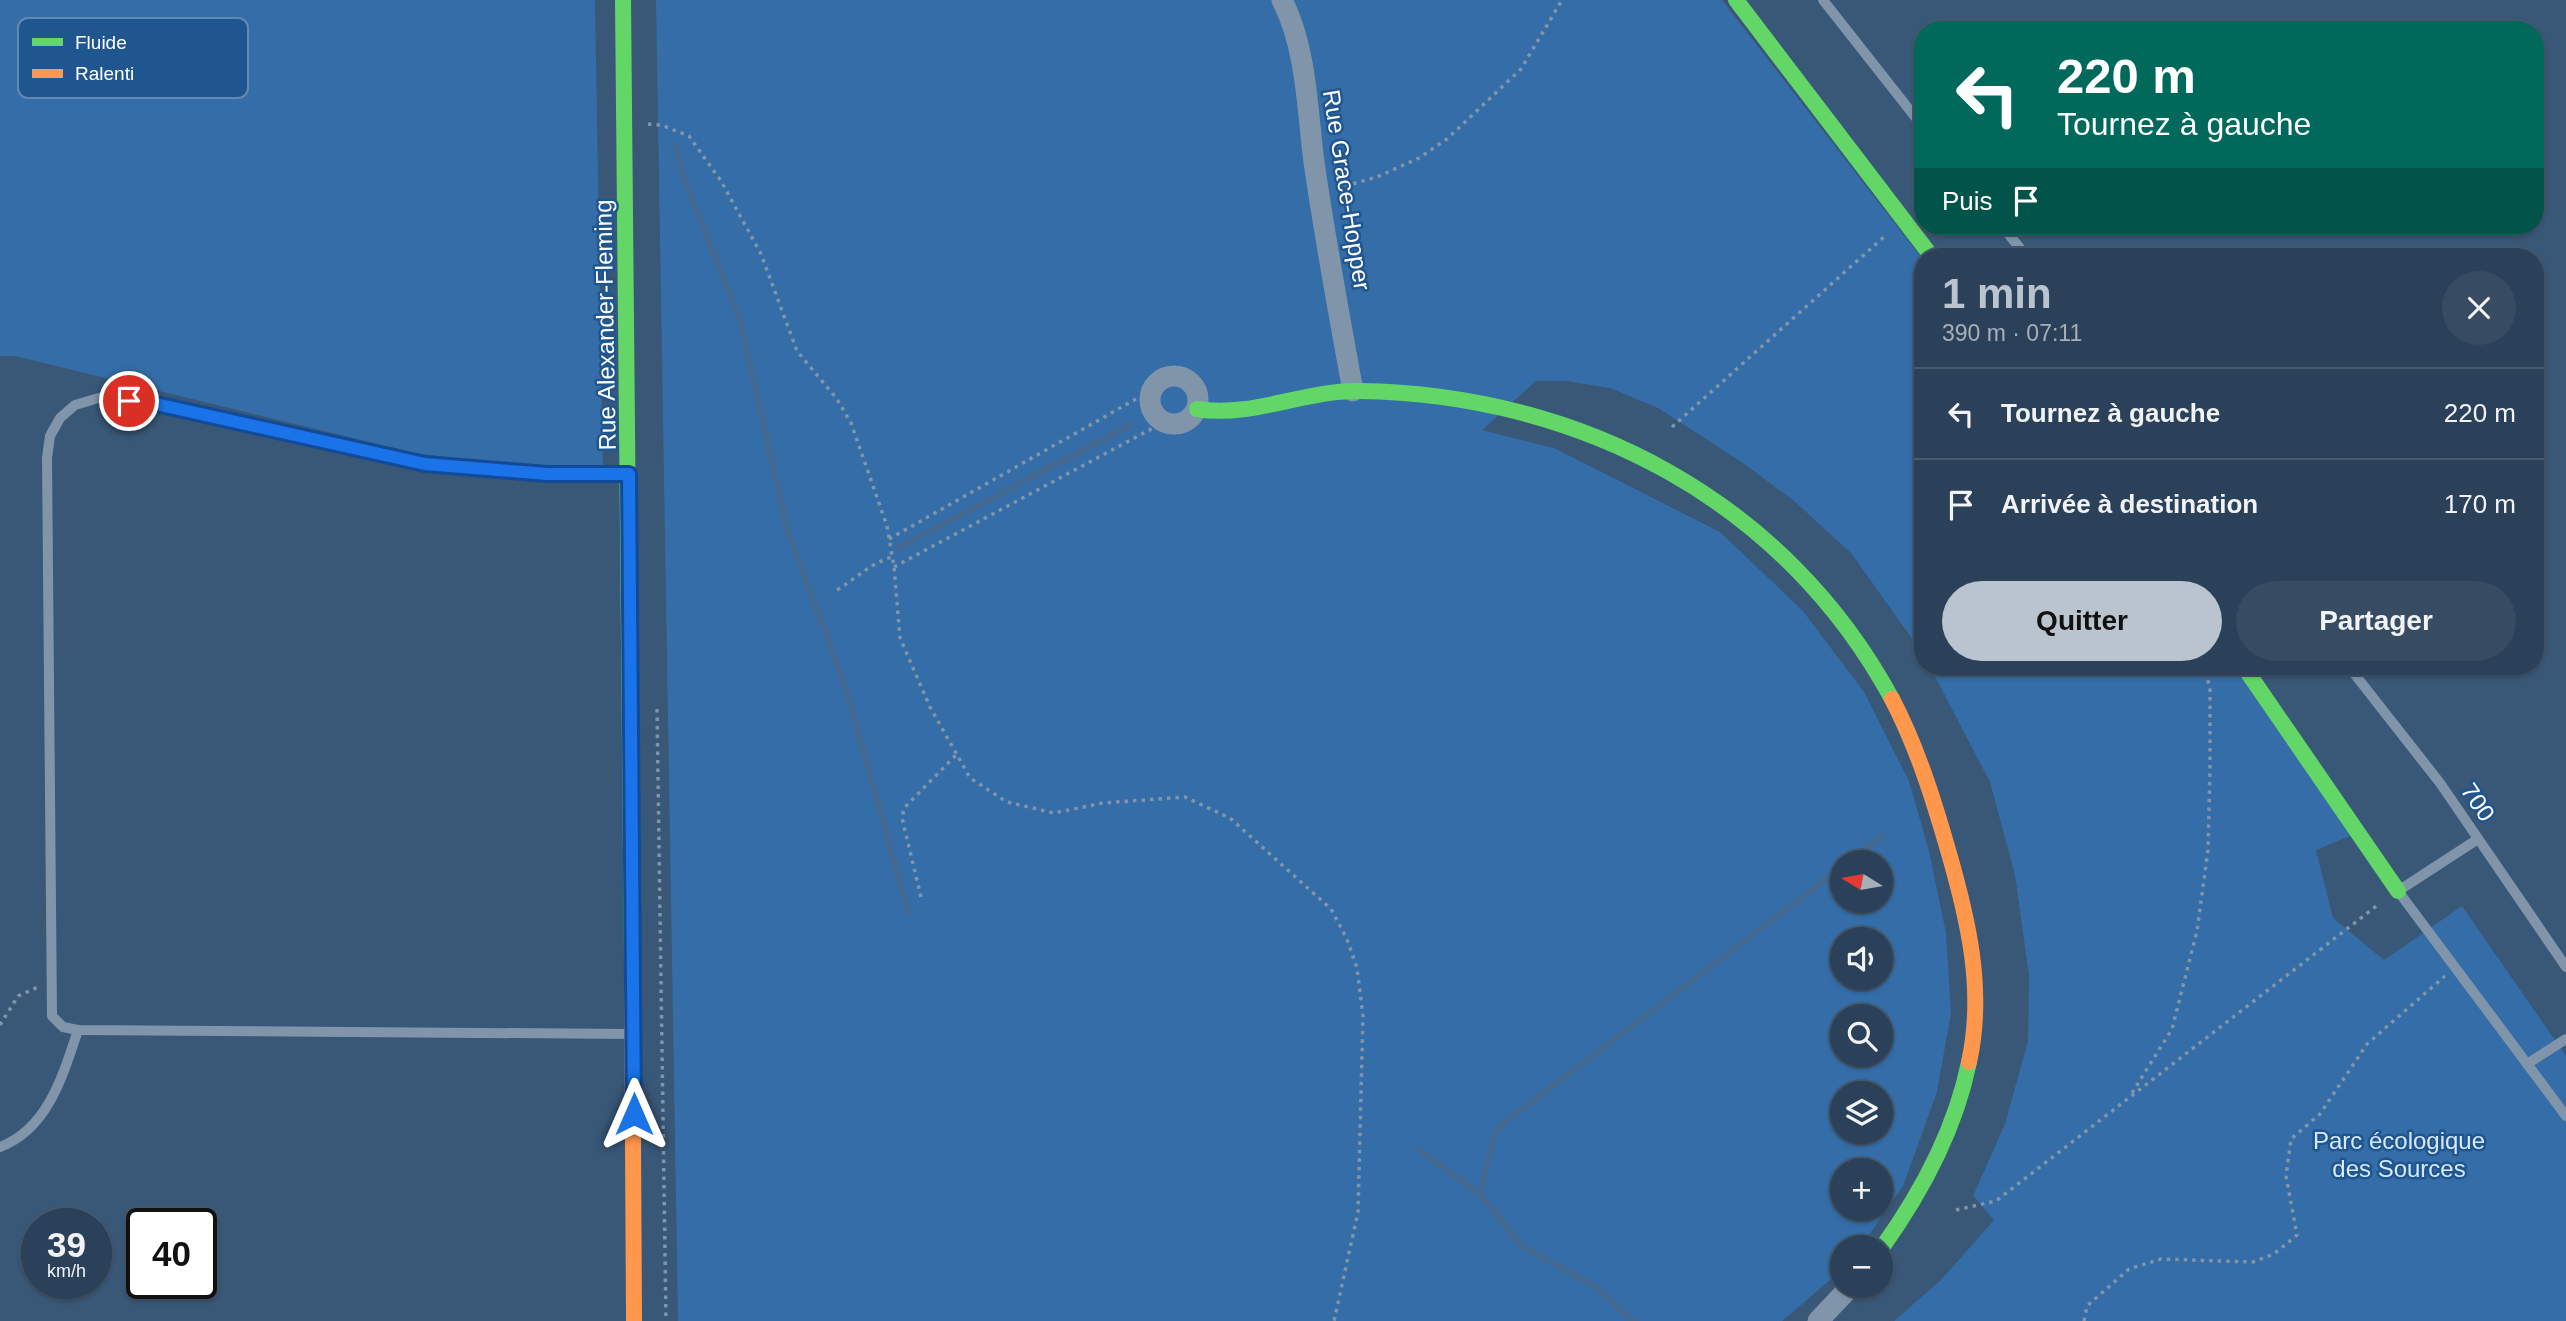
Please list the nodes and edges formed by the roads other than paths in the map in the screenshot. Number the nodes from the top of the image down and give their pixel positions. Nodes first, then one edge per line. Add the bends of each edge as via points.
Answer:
1 (623, 0) edge
2 (1282, 0) edge
3 (1736, 0) edge
4 (1823, 0) edge
5 (1914, 116) edge
6 (1914, 233) edge
7 (1353, 391) junction
8 (1197, 409) dead end
9 (629, 474) junction
10 (2250, 675) edge
11 (2355, 675) edge
12 (2478, 839) junction
13 (2398, 891) junction
14 (2566, 967) edge
15 (78, 1030) junction
16 (633, 1034) junction
17 (2566, 1039) edge
18 (2527, 1064) junction
19 (2566, 1116) edge
20 (0, 1147) edge
21 (1892, 1235) edge
22 (1840, 1298) edge
23 (634, 1321) edge
24 (1818, 1321) edge

1 - 9 street, Rue Alexander-Fleming
2 - 7 street, Rue Grace-Hopper via 1299,52
3 - 6 street
4 - 5 lane
7 - 8 street via 1222,413
7 - 21 street via 1488,403 1615,441 1653,460 1711,497 1773,547 1840,618 1873,668 1906,726 1935,801 1975,979 1974,1038 1964,1089 1946,1139
9 - 15 lane via 547,474 425,464 156,404 102,397 75,405 60,418 50,436 47,458 50,982 52,1016 63,1027
9 - 16 street, Rue Alexander-Fleming
10 - 13 street
11 - 12 lane, 700
12 - 13 lane
12 - 14 lane, 700
13 - 18 lane
15 - 16 lane
15 - 20 lane via 49,1105 30,1129
16 - 23 street, Rue Alexander-Fleming
17 - 18 lane
18 - 19 lane
22 - 24 street

